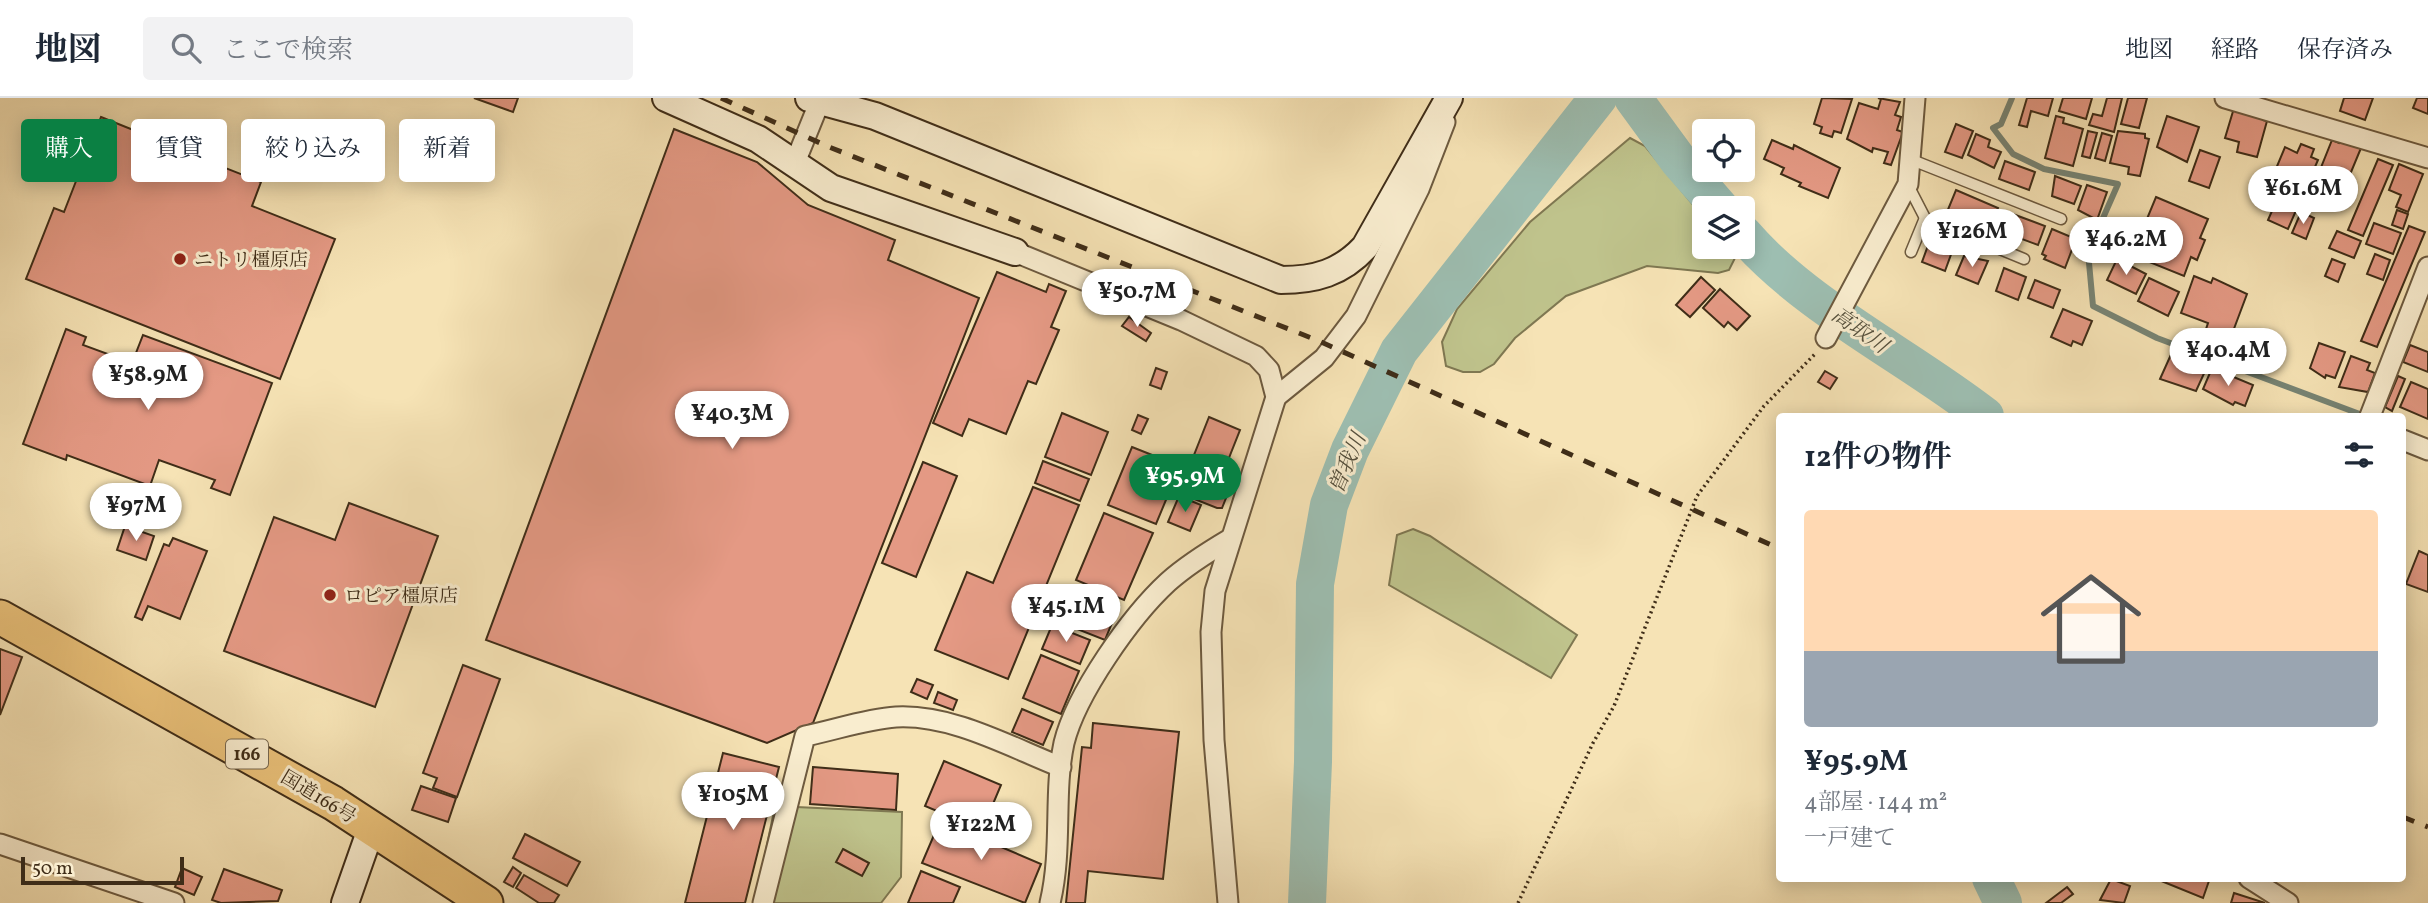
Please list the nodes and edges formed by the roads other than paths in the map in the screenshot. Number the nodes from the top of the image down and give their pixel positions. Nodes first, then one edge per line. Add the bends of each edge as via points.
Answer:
1 (666, 98) edge
2 (1451, 98) edge
3 (1915, 98) edge
4 (2225, 98) edge
5 (814, 99) edge
6 (2428, 158) edge
7 (1912, 160) junction
8 (794, 165) junction
9 (1908, 184) junction
10 (1924, 218) junction
11 (2062, 219) dead end
12 (1015, 252) joint
13 (1911, 252) dead end
14 (2024, 259) dead end
15 (2428, 267) edge
16 (1826, 338) road end
17 (1276, 397) junction
18 (2371, 413) edge
19 (2406, 441) edge
20 (2428, 450) edge
21 (1230, 539) junction
22 (0, 617) edge
23 (1061, 767) junction
24 (371, 829) junction
25 (0, 844) edge
26 (2255, 882) edge
27 (174, 903) edge
28 (345, 903) edge
29 (486, 903) edge
30 (763, 903) edge
31 (1050, 903) edge
32 (1228, 903) edge
33 (2288, 903) edge

1 - 8 street via 758,139
2 - 5 street via 1364,247 1352,261 1310,280 1281,280 875,116
2 - 17 street via 1419,189 1356,316 1324,358
3 - 7 street
4 - 6 street
5 - 8 street
7 - 9 street
7 - 11 lane
8 - 12 street via 831,188
9 - 10 lane
9 - 16 street
10 - 13 lane
10 - 14 lane
12 - 17 street via 1161,311 1256,356 1269,370
15 - 18 street
17 - 21 street
19 - 20 street
21 - 23 street via 1195,559 1141,611 1082,696
21 - 32 street via 1215,592 1210,665
22 - 24 highway, 国道166号 / 166 via 310,789
23 - 30 street via 943,722 920,718 894,717 806,736
23 - 31 street via 1059,858
24 - 28 street
24 - 29 highway, 国道166号 / 166
25 - 27 street
26 - 33 street

